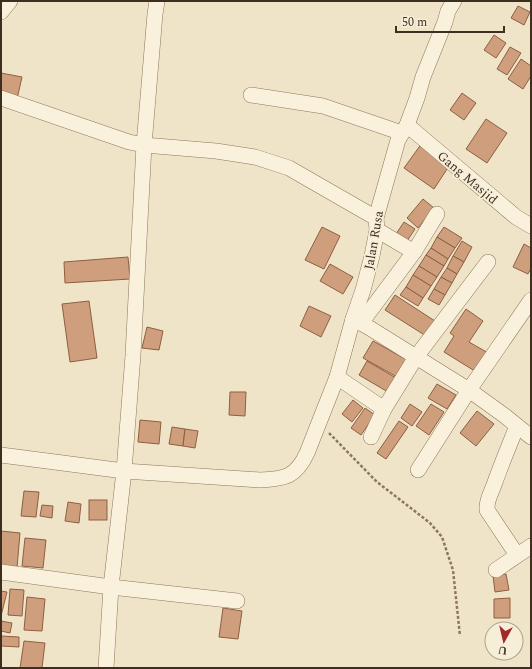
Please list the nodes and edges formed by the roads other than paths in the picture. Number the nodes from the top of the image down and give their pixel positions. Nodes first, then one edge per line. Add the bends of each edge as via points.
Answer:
1 (10, 1) edge
2 (158, 1) edge
3 (454, 1) edge
4 (1, 12) edge
5 (251, 95) dead end
6 (1, 98) edge
7 (405, 129) junction
8 (144, 145) junction
9 (437, 214) dead end
10 (376, 224) junction
11 (531, 226) edge
12 (414, 252) junction
13 (488, 262) dead end
14 (531, 300) edge
15 (357, 321) junction
16 (416, 357) junction
17 (337, 377) junction
18 (469, 390) junction
19 (384, 409) junction
20 (517, 426) junction
21 (531, 437) edge
22 (371, 438) dead end
23 (1, 455) edge
24 (124, 470) junction
25 (418, 470) dead end
26 (531, 546) edge
27 (517, 555) junction
28 (496, 570) dead end
29 (1, 572) edge
30 (111, 587) junction
31 (237, 601) dead end
32 (106, 668) edge

1 - 4 street
2 - 8 street
3 - 7 street, Jalan Rusa via 448,11
5 - 7 street via 323,106
6 - 8 street
7 - 10 street, Jalan Rusa via 398,140
7 - 11 street, Gang Masjid via 516,217
8 - 10 street via 255,157 289,168
8 - 24 street
9 - 12 street
10 - 12 street
10 - 15 street, Jalan Rusa via 372,256
12 - 15 street
13 - 16 street
14 - 18 street
15 - 16 street
15 - 17 street, Jalan Rusa
16 - 18 street
16 - 19 street
17 - 19 street
17 - 24 street, Jalan Rusa via 303,461 295,472 289,475 260,480
18 - 20 street
18 - 25 street
19 - 22 street
20 - 21 street
20 - 27 street via 486,507
23 - 24 street
24 - 30 street
26 - 27 street
27 - 28 street
29 - 30 street
30 - 31 street
30 - 32 street

